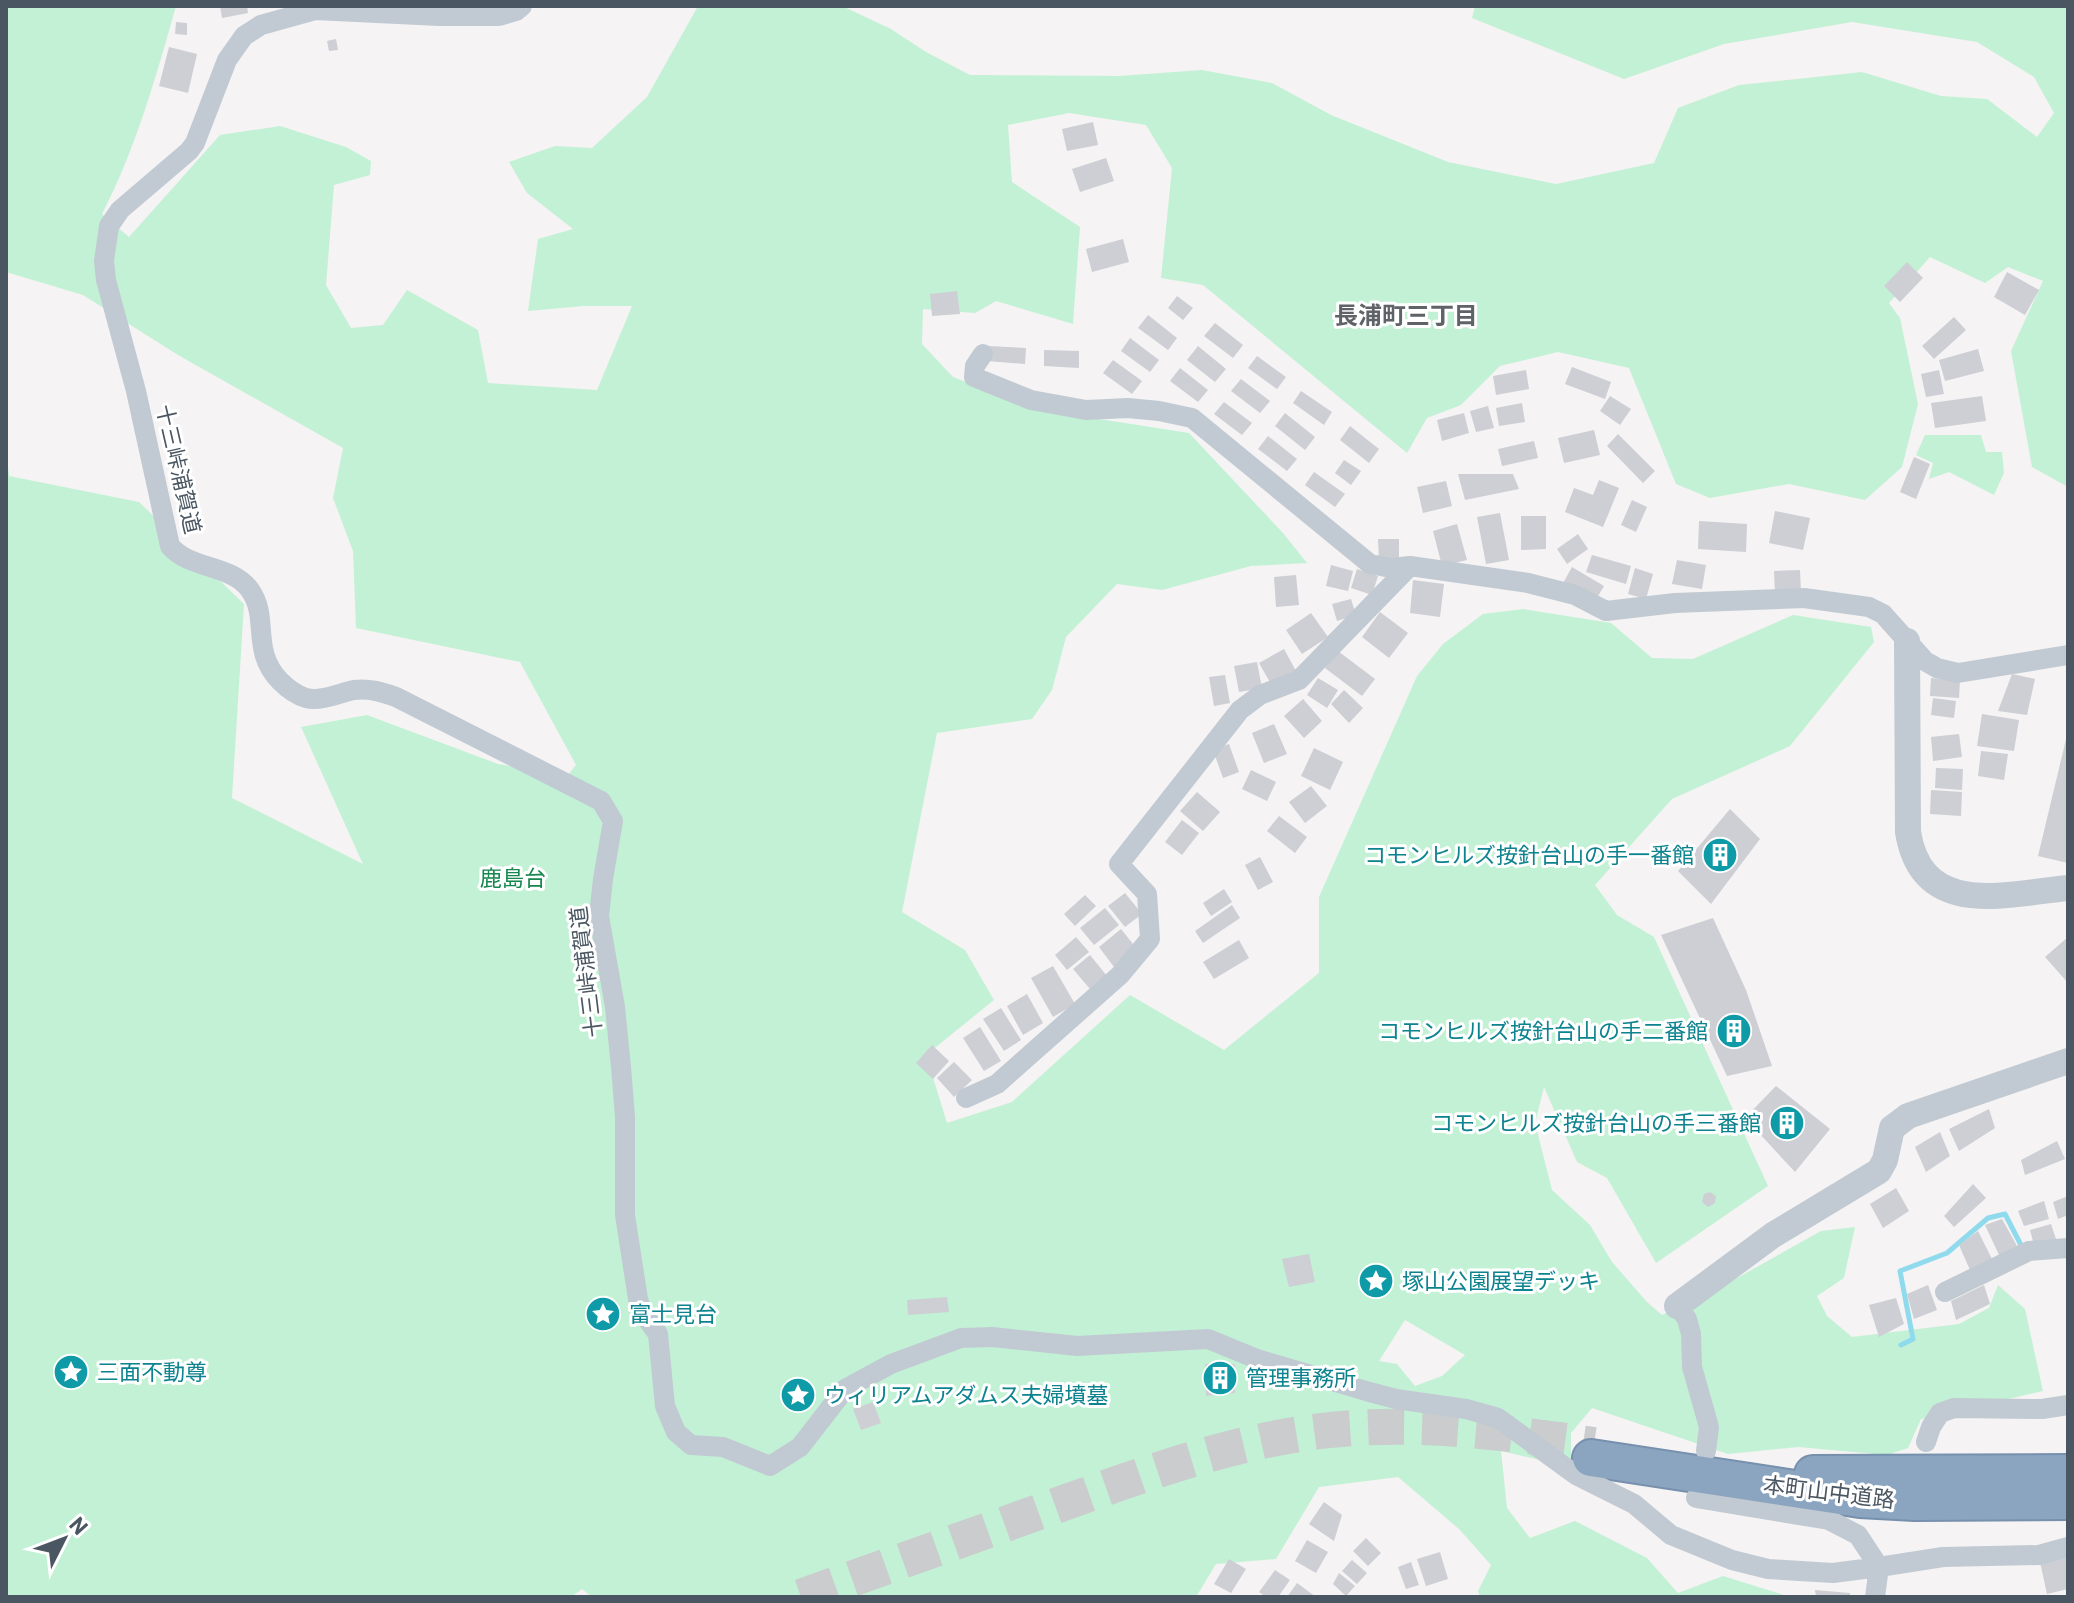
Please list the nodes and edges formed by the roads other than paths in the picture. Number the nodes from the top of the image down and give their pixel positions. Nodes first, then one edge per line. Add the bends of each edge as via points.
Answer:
1 (522, 6) edge
2 (315, 8) edge
3 (983, 354) dead end
4 (1410, 566) junction
5 (1907, 641) junction
6 (2068, 655) edge
7 (2068, 888) edge
8 (2068, 1061) edge
9 (966, 1098) dead end
10 (2068, 1248) edge
11 (1945, 1292) dead end
12 (1677, 1306) joint
13 (2068, 1405) edge
14 (1926, 1442) dead end
15 (1706, 1451) dead end
16 (2068, 1473) edge
17 (1696, 1498) dead end
18 (2068, 1501) edge
19 (2068, 1547) edge
20 (1879, 1567) junction
21 (1875, 1597) edge

1 - 2 street, 十三峠浦賀道 via 499,16
2 - 20 street, 十三峠浦賀道 via 244,36 219,74 195,143 120,210 107,234 106,280 168,540 175,552 234,576 251,590 264,657 293,692 314,699 364,689 396,697 601,801 611,815 599,916 621,1067 625,1215 638,1299 658,1334 665,1406 676,1432 691,1445 723,1447 765,1466 800,1447 845,1389 891,1364 961,1338 1077,1346 1208,1339 1366,1391 1498,1418 1576,1475 1634,1504 1671,1535 1732,1560 1768,1569 1833,1573
3 - 4 street via 974,377 1031,400 1192,418 1370,564
4 - 5 street via 1528,583 1575,595 1606,611 1804,598 1869,607 1883,614
4 - 9 street via 1299,680 1260,695 1240,710 1119,864 1147,894 1150,939 1120,975 997,1084
5 - 6 street via 1925,661 1958,673
5 - 7 street via 1908,832 1921,870 1946,890 1966,896
8 - 12 street via 1908,1116 1892,1128 1879,1171 1773,1235
10 - 11 street via 2029,1251
12 - 15 street via 1691,1334 1692,1367 1709,1427
13 - 14 street via 1954,1408 1940,1413
16 - 18 highway, 本町山中道路 via 1764,1473 1593,1451 1860,1499
17 - 20 street via 1829,1520 1858,1535
19 - 20 street via 2039,1555 1943,1557
20 - 21 street

